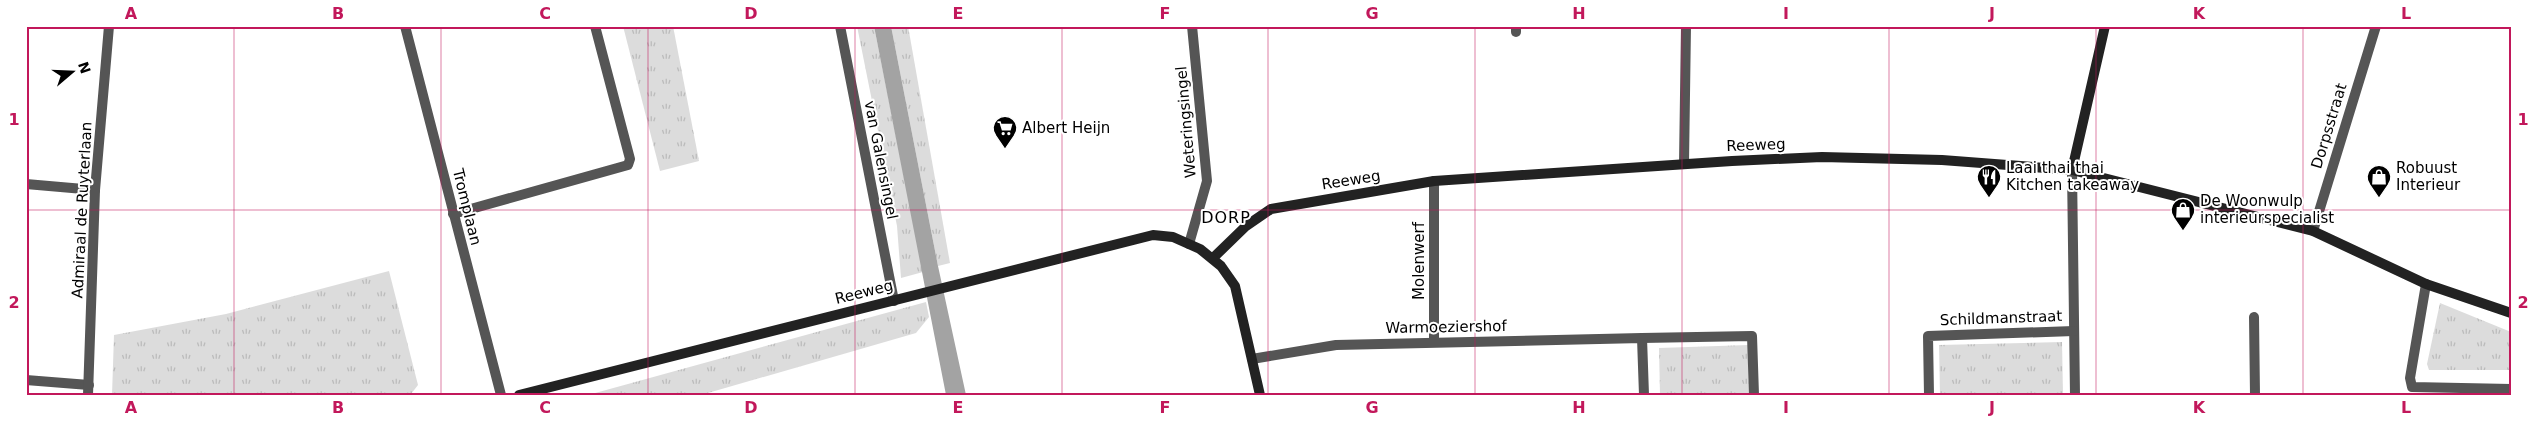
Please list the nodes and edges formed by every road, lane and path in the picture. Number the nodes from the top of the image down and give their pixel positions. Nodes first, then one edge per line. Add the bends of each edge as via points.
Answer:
1 (109, 26) edge
2 (406, 26) edge
3 (595, 26) edge
4 (840, 26) edge
5 (1192, 26) edge
6 (1686, 26) edge
7 (2105, 26) edge
8 (2376, 26) edge
9 (1684, 163) junction
10 (2072, 170) junction
11 (1434, 181) junction
12 (26, 184) edge
13 (95, 190) junction
14 (453, 214) junction
15 (2313, 231) junction
16 (1189, 244) junction
17 (1213, 258) junction
18 (2426, 284) junction
19 (894, 301) junction
20 (2511, 313) edge
21 (2254, 317) dead end
22 (2074, 331) junction
23 (1642, 338) junction
24 (1434, 342) junction
25 (1252, 359) junction
26 (26, 380) edge
27 (2511, 389) edge
28 (88, 390) edge
29 (501, 395) edge
30 (519, 395) edge
31 (1260, 395) edge
32 (1644, 395) edge
33 (1754, 395) edge
34 (1929, 395) edge
35 (2075, 395) edge
36 (2255, 395) edge

1 - 13 street, Admiraal de Ruyterlaan
2 - 14 street, Tromplaan
3 - 14 street via 630,159 628,165
4 - 19 street, van Galensingel
5 - 16 street, Weteringsingel via 1207,180
6 - 9 street
7 - 10 street
8 - 15 street, Dorpsstraat
9 - 10 street, Reeweg via 1822,157 1942,160
9 - 11 street, Reeweg
10 - 15 street, Reeweg
10 - 22 street, Schildmanstraat
11 - 17 street, Reeweg via 1271,209 1242,229
11 - 24 street, Molenwerf
12 - 13 street
13 - 28 street, Admiraal de Ruyterlaan
14 - 29 street, Tromplaan
15 - 18 street
16 - 17 street, Reeweg
16 - 19 street, Reeweg via 1172,237 1152,235
17 - 25 street, Reeweg via 1236,286
18 - 20 street
18 - 27 street via 2410,378 2412,387
19 - 30 street, Reeweg
21 - 36 street
22 - 34 street, Schildmanstraat via 1928,336
22 - 35 street, Schildmanstraat
23 - 24 street, Warmoeziershof
23 - 32 street
23 - 33 street, Warmoeziershof via 1752,336
24 - 25 street, Warmoeziershof via 1336,345
25 - 31 street
26 - 28 street

